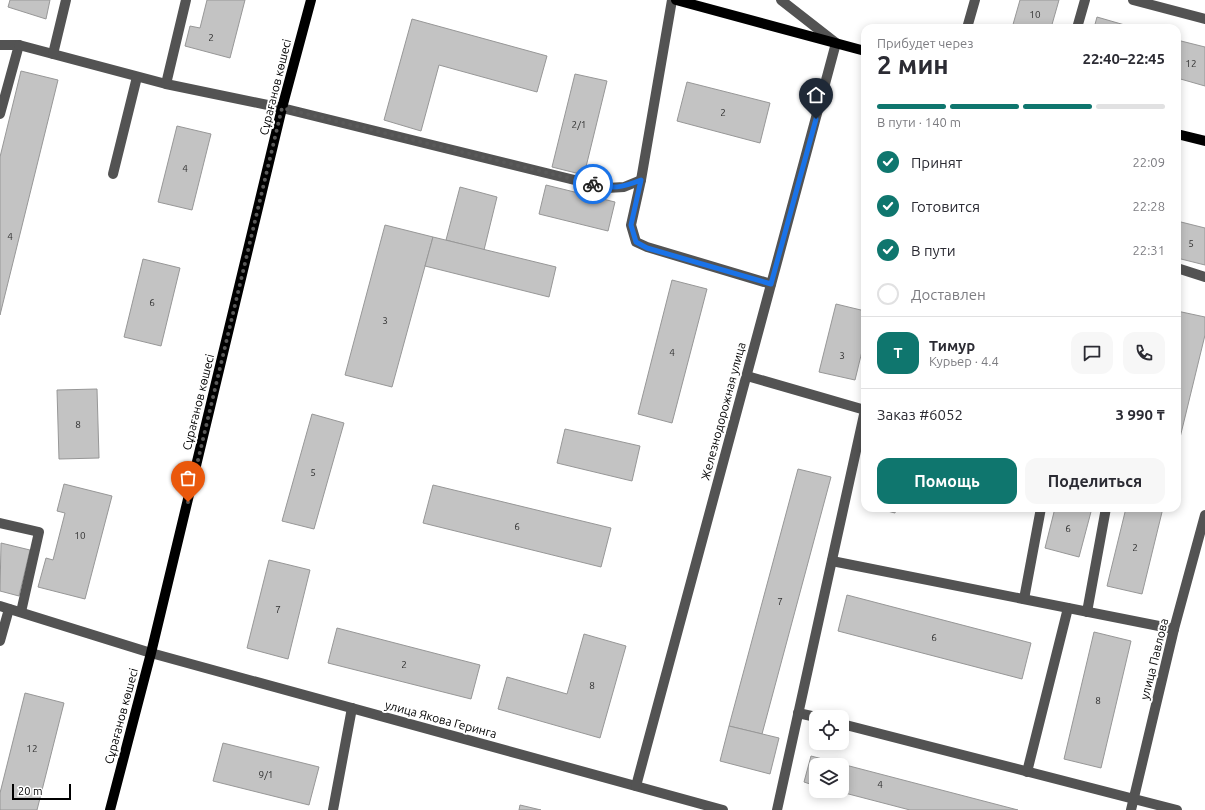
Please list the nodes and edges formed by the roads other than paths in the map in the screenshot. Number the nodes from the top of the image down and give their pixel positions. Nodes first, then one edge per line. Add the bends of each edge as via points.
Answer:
1 (66, 0) edge
2 (186, 0) edge
3 (311, 0) edge
4 (672, 0) edge
5 (676, 0) edge
6 (782, 0) edge
7 (974, 0) edge
8 (1085, 0) edge
9 (1133, 0) edge
10 (1205, 19) edge
11 (968, 24) edge
12 (1078, 24) edge
13 (836, 43) junction
14 (0, 45) edge
15 (19, 45) junction
16 (861, 50) edge
17 (53, 54) junction
18 (137, 76) junction
19 (166, 84) junction
20 (282, 108) junction
21 (0, 114) edge
22 (1181, 135) edge
23 (1205, 141) edge
24 (113, 174) dead end
25 (641, 180) junction
26 (1181, 269) edge
27 (1205, 277) edge
28 (771, 284) junction
29 (746, 376) junction
30 (861, 409) edge
31 (861, 428) edge
32 (1040, 512) edge
33 (1105, 512) edge
34 (1205, 515) edge
35 (0, 523) edge
36 (832, 561) junction
37 (1024, 599) junction
38 (4, 607) edge
39 (1068, 608) junction
40 (21, 612) junction
41 (1087, 612) junction
42 (1174, 629) junction
43 (0, 641) edge
44 (152, 653) junction
45 (352, 708) junction
46 (798, 713) junction
47 (809, 715) edge
48 (849, 726) edge
49 (1027, 772) junction
50 (636, 786) junction
51 (1133, 800) junction
52 (717, 809) edge
53 (110, 810) edge
54 (333, 810) edge
55 (777, 810) edge
56 (1131, 810) edge
57 (1177, 810) edge

1 - 17 street
2 - 19 street
3 - 20 main road, Сұрағанов көшесі
4 - 25 street
5 - 13 main road
6 - 13 street
7 - 11 street
8 - 12 street
9 - 10 street
13 - 16 main road
13 - 28 street, Железнодорожная улица
14 - 15 street
15 - 17 street
15 - 21 street
17 - 18 street
18 - 19 street
18 - 24 street
19 - 20 street
20 - 25 street via 607,188 624,187
20 - 44 main road, Сұрағанов көшесі
22 - 23 main road
25 - 28 street via 631,225 636,242 647,248
26 - 27 street
28 - 29 street, Железнодорожная улица
29 - 30 street
29 - 50 street, Железнодорожная улица
31 - 36 street
32 - 37 street
33 - 41 street
34 - 42 street, улица Павлова
35 - 40 street via 39,532
36 - 37 street
36 - 46 street
37 - 39 street
38 - 40 street, улица Якова Геринга
38 - 43 street
39 - 41 street
39 - 49 street
40 - 44 street, улица Якова Геринга
41 - 42 street
42 - 51 street, улица Павлова
44 - 45 street, улица Якова Геринга
44 - 53 main road, Сұрағанов көшесі
45 - 50 street, улица Якова Геринга
45 - 54 street
46 - 47 street
46 - 55 street
48 - 49 street
49 - 51 street
50 - 52 street, улица Якова Геринга
51 - 56 street, улица Павлова
51 - 57 street

